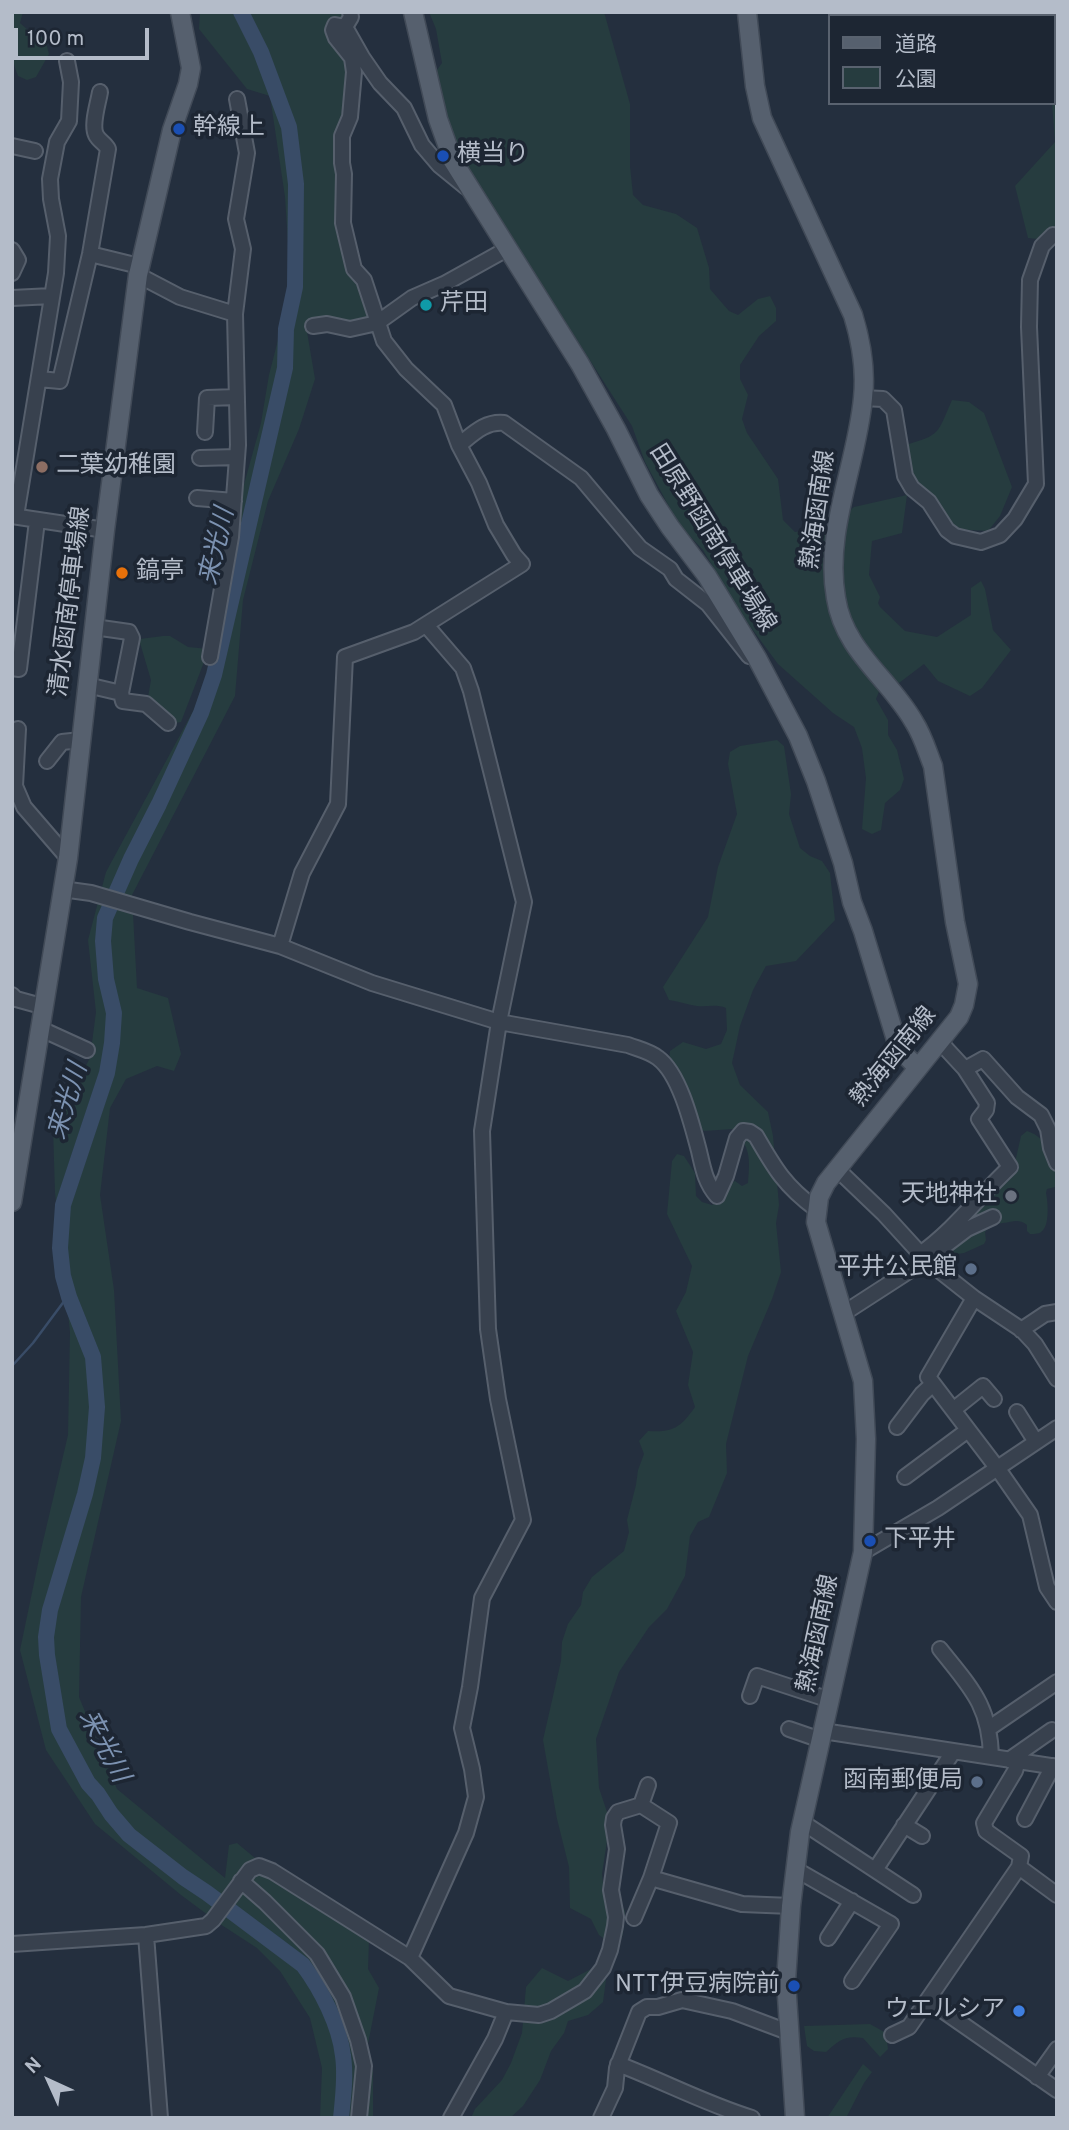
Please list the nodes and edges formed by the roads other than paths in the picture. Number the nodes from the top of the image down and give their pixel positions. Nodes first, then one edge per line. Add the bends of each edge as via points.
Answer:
1 (180, 12) edge
2 (350, 12) edge
3 (413, 12) edge
4 (747, 12) edge
5 (345, 27) junction
6 (67, 61) dead end
7 (100, 92) dead end
8 (237, 99) dead end
9 (12, 146) edge
10 (35, 151) dead end
11 (471, 192) junction
12 (1057, 236) edge
13 (507, 249) junction
14 (12, 250) edge
15 (90, 254) junction
16 (139, 270) junction
17 (12, 273) edge
18 (52, 296) junction
19 (12, 298) edge
20 (234, 314) junction
21 (377, 323) junction
22 (313, 326) dead end
23 (39, 379) junction
24 (237, 397) junction
25 (863, 398) junction
26 (205, 432) dead end
27 (459, 445) junction
28 (237, 457) junction
29 (200, 458) dead end
30 (18, 471) edge
31 (197, 498) dead end
32 (234, 501) junction
33 (14, 516) edge
34 (37, 521) junction
35 (105, 530) junction
36 (426, 625) junction
37 (94, 627) junction
38 (210, 657) dead end
39 (757, 658) junction
40 (12, 668) edge
41 (88, 685) junction
42 (121, 693) junction
43 (168, 723) dead end
44 (18, 729) dead end
45 (81, 740) junction
46 (47, 761) dead end
47 (68, 858) junction
48 (62, 889) junction
49 (281, 946) junction
50 (12, 995) edge
51 (45, 1007) junction
52 (499, 1022) junction
53 (41, 1029) junction
54 (940, 1042) junction
55 (87, 1050) dead end
56 (918, 1068) junction
57 (965, 1069) junction
58 (16, 1154) edge
59 (1057, 1163) edge
60 (837, 1169) junction
61 (12, 1202) edge
62 (816, 1209) junction
63 (993, 1217) dead end
64 (923, 1257) junction
65 (974, 1298) junction
66 (1057, 1312) edge
67 (844, 1313) junction
68 (1021, 1330) junction
69 (1057, 1379) edge
70 (933, 1384) junction
71 (994, 1399) dead end
72 (953, 1410) junction
73 (1017, 1412) dead end
74 (897, 1427) dead end
75 (1057, 1428) edge
76 (968, 1430) junction
77 (1037, 1442) junction
78 (998, 1469) junction
79 (905, 1477) dead end
80 (863, 1552) junction
81 (1057, 1602) edge
82 (940, 1649) dead end
83 (1057, 1682) edge
84 (750, 1696) dead end
85 (830, 1700) junction
86 (789, 1729) dead end
87 (988, 1729) junction
88 (1052, 1730) dead end
89 (822, 1735) junction
90 (953, 1752) junction
91 (991, 1757) junction
92 (1014, 1761) junction
93 (1055, 1766) edge
94 (648, 1785) dead end
95 (641, 1805) junction
96 (1024, 1819) dead end
97 (802, 1822) junction
98 (904, 1825) junction
99 (922, 1836) dead end
100 (1019, 1867) junction
101 (796, 1869) junction
102 (875, 1870) junction
103 (651, 1878) junction
104 (239, 1884) junction
105 (913, 1895) dead end
106 (1057, 1895) edge
107 (852, 1901) junction
108 (791, 1906) junction
109 (634, 1917) dead end
110 (146, 1935) junction
111 (828, 1938) dead end
112 (12, 1944) edge
113 (410, 1958) junction
114 (852, 1981) dead end
115 (929, 2000) junction
116 (506, 2012) junction
117 (788, 2032) junction
118 (891, 2035) dead end
119 (1057, 2049) edge
120 (618, 2064) junction
121 (1037, 2077) junction
122 (1057, 2090) edge
123 (160, 2118) edge
124 (359, 2118) edge
125 (451, 2118) edge
126 (601, 2118) edge
127 (752, 2118) edge
128 (794, 2118) edge

1 - 16 main road, 清水函南停車場線 via 191,68
2 - 5 street
3 - 11 main road, 田原野函南停車場線 via 447,148
4 - 25 main road, 熱海函南線 via 762,118 853,315 860,339
5 - 11 street via 380,83 404,108 422,145
5 - 21 street via 335,25 333,30 352,58 354,72 350,117 342,136 343,223 354,269 364,280
6 - 18 street via 69,121 57,142 50,179 58,236
7 - 15 street via 94,129 108,149
8 - 20 street via 247,153 236,219 243,249
9 - 10 street
11 - 13 main road, 田原野函南停車場線
12 - 25 street via 1042,246 1030,280 1035,484 1000,535 981,542 947,530 905,477 894,410 883,399
13 - 21 street via 412,298
13 - 39 main road, 田原野函南停車場線 via 580,364 649,495 707,576
14 - 17 street via 18,260
15 - 16 street
15 - 23 street via 60,381
16 - 20 street via 180,297
16 - 35 main road, 清水函南停車場線
18 - 19 street
18 - 23 street
20 - 24 street
21 - 22 street via 350,329
21 - 27 street via 391,351 443,405
23 - 30 street
24 - 26 street via 207,398
24 - 28 street
25 - 54 main road, 熱海函南線 via 834,558 836,598 843,626 865,661 914,720 933,766 968,984 959,1017
27 - 36 street via 496,526 522,564
27 - 39 street via 493,422 512,428 581,478 623,531 708,604 748,656
28 - 29 street
28 - 32 street
30 - 33 street
31 - 32 street
32 - 38 street
33 - 34 street
34 - 35 street
34 - 40 street via 19,669
35 - 37 main road, 清水函南停車場線
36 - 49 street via 345,657 338,804 302,873
36 - 52 street via 463,668 524,902
37 - 41 main road, 清水函南停車場線
37 - 42 street via 129,632 132,638
39 - 56 main road, 田原野函南停車場線 via 816,781 897,1043
41 - 42 street
41 - 45 main road, 清水函南停車場線
42 - 43 street via 123,701 146,704
44 - 47 street via 15,786 24,807
45 - 46 street via 65,740
45 - 47 main road, 清水函南停車場線
47 - 48 main road, 清水函南停車場線
48 - 49 street
48 - 51 main road, 清水函南停車場線
49 - 52 street via 372,983
50 - 51 street
51 - 53 main road, 清水函南停車場線
52 - 62 street via 628,1045 658,1058 680,1091 707,1183 717,1196 743,1131 756,1136 784,1181
52 - 113 street via 482,1131 488,1329 523,1520 482,1598 462,1728 476,1797 466,1833
53 - 55 street
53 - 58 main road, 清水函南停車場線
54 - 56 main road, 熱海函南線
54 - 57 street
56 - 60 main road, 熱海函南線
57 - 59 street via 983,1059 1017,1097 1041,1115
57 - 64 street via 987,1103 979,1119 1010,1167
58 - 61 main road, 清水函南停車場線
60 - 62 main road, 熱海函南線 via 818,1197
60 - 64 street
62 - 67 main road, 熱海函南線 via 818,1234
63 - 64 street
64 - 65 street
64 - 67 street
65 - 68 street
65 - 70 street via 928,1377
66 - 68 street via 1045,1314
67 - 80 main road, 熱海函南線 via 863,1381
68 - 69 street
70 - 72 street
70 - 74 street
71 - 72 street via 983,1386
72 - 76 street
73 - 77 street
75 - 77 street
76 - 78 street
76 - 79 street
77 - 78 street
78 - 80 street
78 - 81 street via 1030,1515 1047,1587
80 - 85 main road, 熱海函南線
82 - 87 street via 979,1699
83 - 87 street
84 - 85 street via 757,1676
85 - 89 main road, 熱海函南線
86 - 89 street
87 - 91 street
88 - 92 street
89 - 90 street
89 - 97 main road, 熱海函南線
90 - 91 street
90 - 98 street via 929,1800
91 - 92 street
92 - 93 street
92 - 100 street via 1015,1771 984,1823 986,1831 1021,1856
93 - 96 street
94 - 95 street
95 - 103 street via 669,1823
95 - 116 street via 618,1812 612,1825 617,1849 611,1891 616,1917 603,1968 586,1991 551,2011 539,2015
97 - 101 main road, 熱海函南線
97 - 102 street
98 - 99 street
98 - 102 street
100 - 106 street
100 - 115 street
101 - 107 street
101 - 108 main road, 熱海函南線
102 - 105 street
103 - 108 street via 742,1904
103 - 109 street
104 - 110 street via 206,1926
104 - 113 street via 259,1866 272,1871
104 - 124 street via 265,1902 317,1954 343,1997 363,2066
107 - 111 street
107 - 114 street via 891,1924
108 - 117 main road, 熱海函南線
110 - 112 street
110 - 123 street
113 - 116 street via 449,1996
115 - 118 street via 909,2027
115 - 121 street
116 - 125 street
117 - 120 street via 732,2011 675,2001 639,2012
117 - 128 main road, 熱海函南線
119 - 121 street
120 - 126 street via 615,2088
120 - 127 street
121 - 122 street

